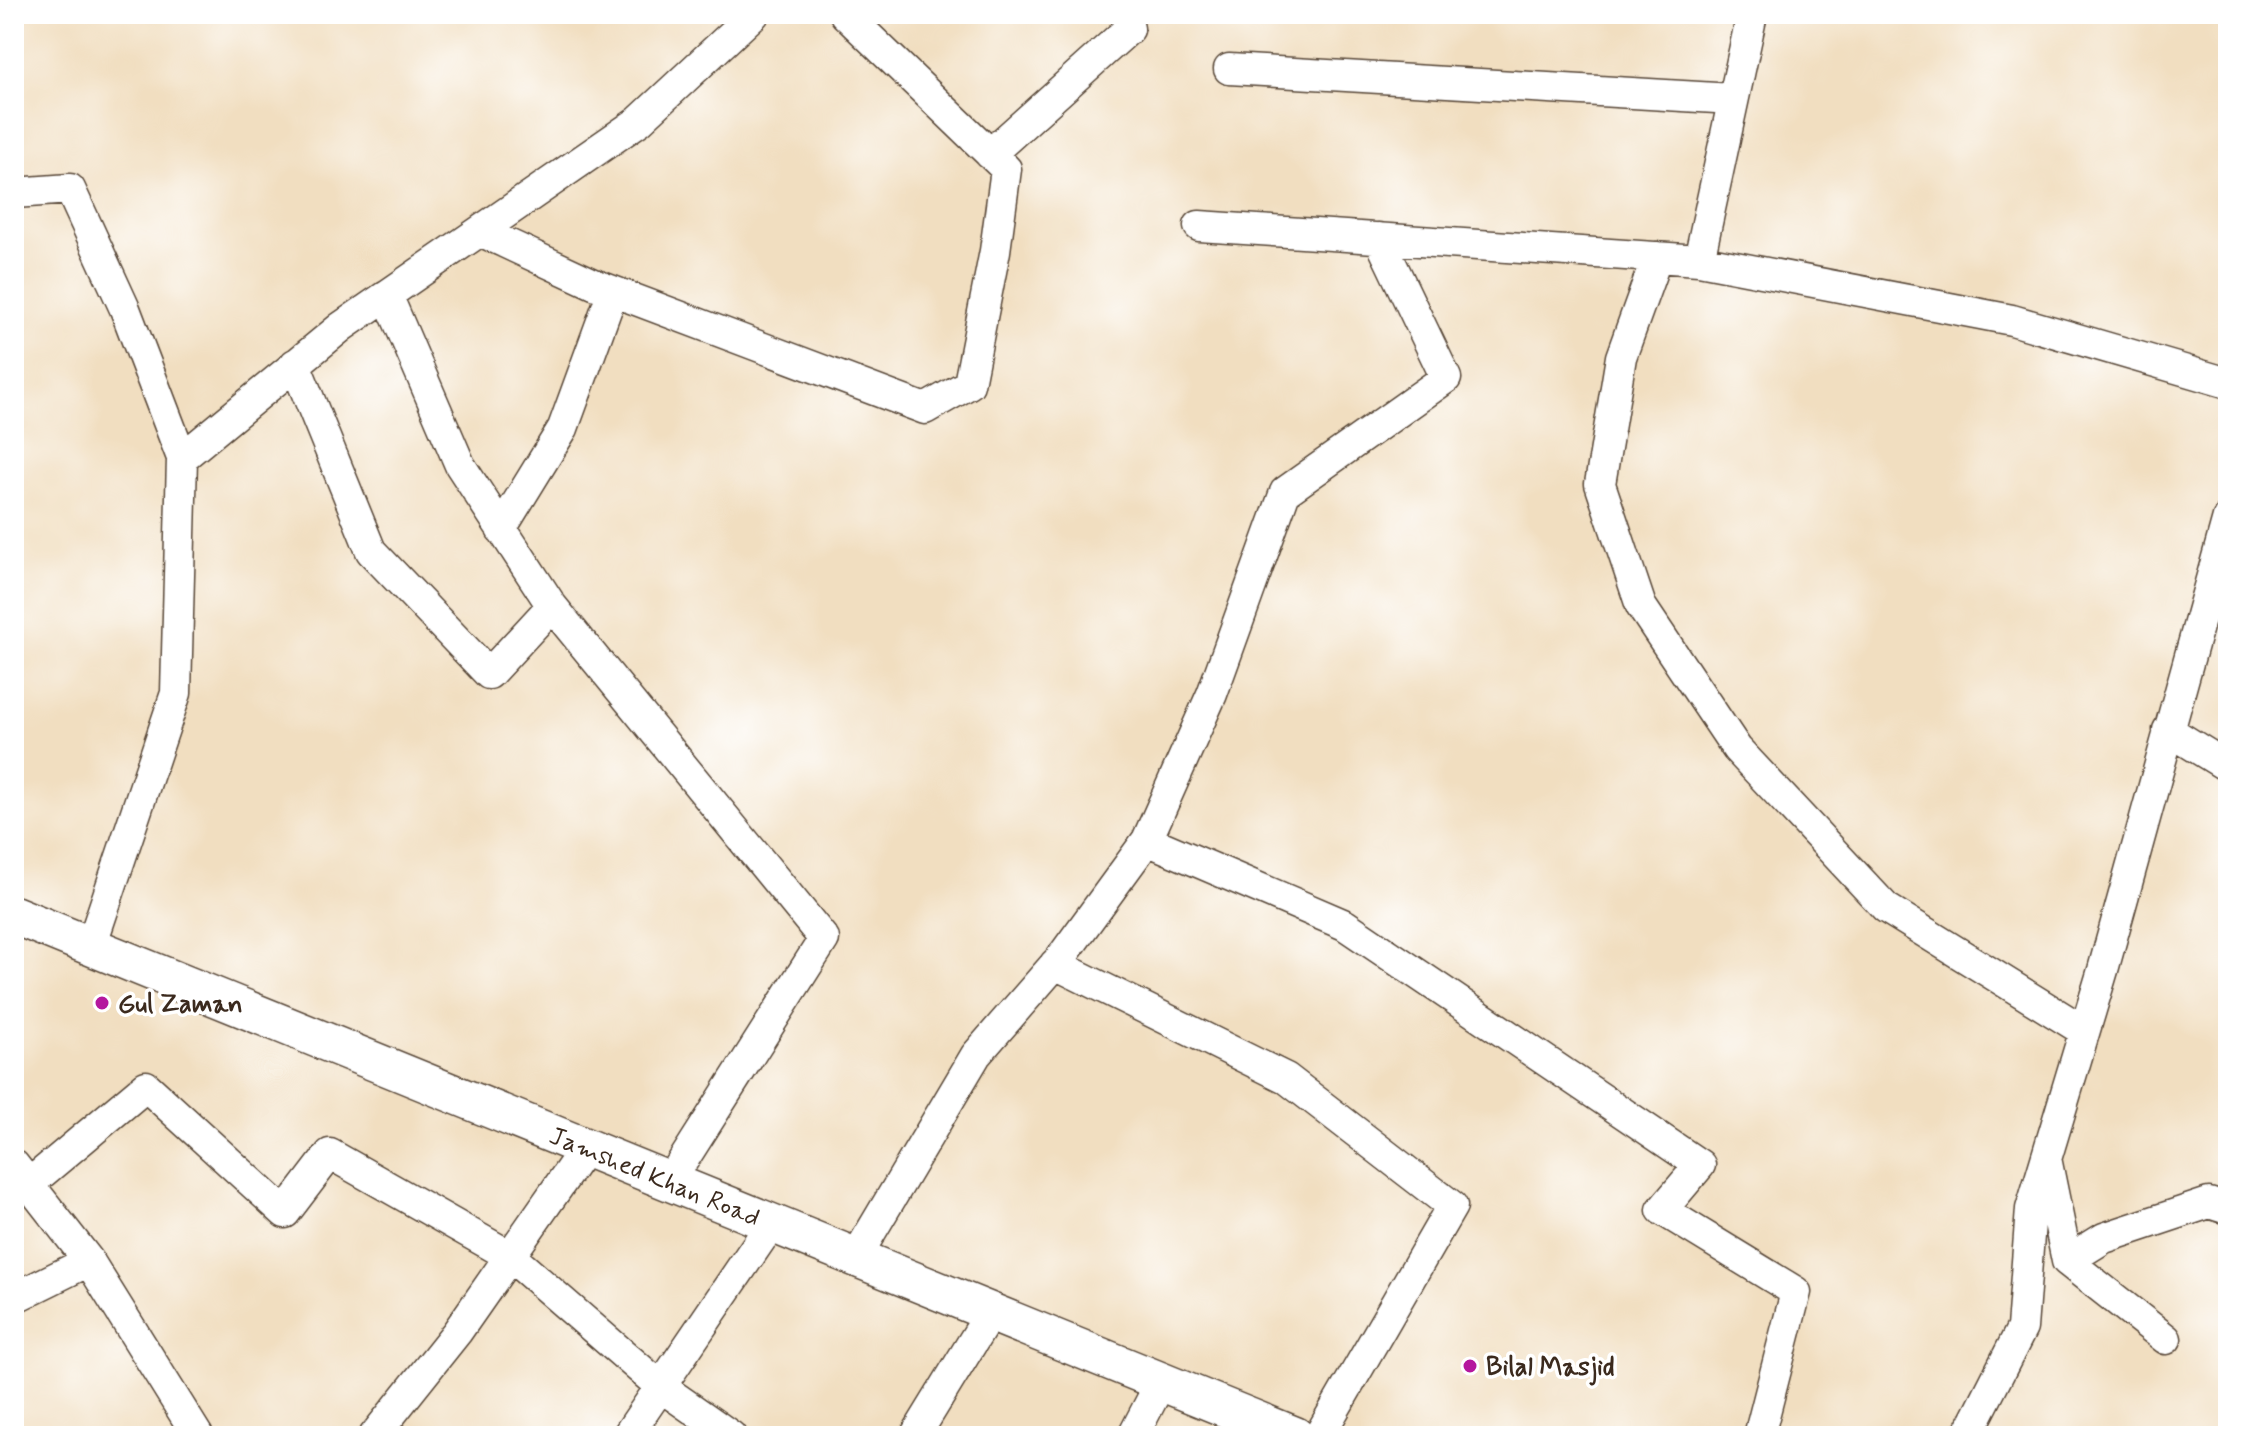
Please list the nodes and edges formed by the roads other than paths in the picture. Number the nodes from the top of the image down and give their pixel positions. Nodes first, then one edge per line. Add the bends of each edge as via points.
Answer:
1 (754, 14) edge
2 (845, 14) edge
3 (1126, 14) edge
4 (1752, 14) edge
5 (1229, 69) dead end
6 (1733, 99) junction
7 (990, 154) junction
8 (14, 193) edge
9 (1199, 226) dead end
10 (480, 231) junction
11 (1379, 238) junction
12 (1657, 257) junction
13 (1699, 260) junction
14 (613, 291) junction
15 (387, 295) junction
16 (295, 364) junction
17 (2228, 383) edge
18 (182, 458) junction
19 (2228, 518) edge
20 (501, 529) junction
21 (552, 606) junction
22 (2168, 730) junction
23 (2228, 767) edge
24 (1147, 840) junction
25 (14, 915) edge
26 (91, 946) junction
27 (1055, 964) junction
28 (2084, 1031) junction
29 (586, 1147) junction
30 (2046, 1157) junction
31 (22, 1174) edge
32 (670, 1181) junction
33 (2228, 1209) edge
34 (772, 1223) junction
35 (510, 1256) junction
36 (856, 1257) junction
37 (89, 1261) junction
38 (2067, 1261) junction
39 (14, 1298) edge
40 (991, 1312) junction
41 (2166, 1339) dead end
42 (1161, 1382) junction
43 (661, 1387) junction
44 (1278, 1433) edge
45 (198, 1436) edge
46 (374, 1436) edge
47 (627, 1436) edge
48 (731, 1436) edge
49 (915, 1436) edge
50 (1133, 1436) edge
51 (1319, 1436) edge
52 (1759, 1436) edge
53 (1967, 1436) edge

1 - 10 street via 639,121
2 - 7 street
3 - 7 street via 1129,29
4 - 6 street
5 - 6 street
6 - 13 street
7 - 14 street via 1006,169 969,384 925,409
8 - 18 street via 70,189 125,309
9 - 11 street
10 - 14 street
10 - 15 street
11 - 12 street
11 - 24 street via 1446,378 1285,492 1212,694
12 - 13 street
12 - 28 street via 1621,357 1600,484 1641,606 1737,749 1886,908
13 - 17 street via 2012,320
14 - 20 street via 563,428
15 - 16 street
15 - 20 street via 460,465
16 - 18 street
16 - 21 street via 371,551 489,674
18 - 26 street via 176,693
19 - 22 street
20 - 21 street
21 - 32 street via 824,939
22 - 23 street
22 - 28 street
24 - 27 street
24 - 52 street via 1345,925 1700,1165 1662,1210 1796,1292
25 - 26 street, Jamshed Khan Road
26 - 29 street, Jamshed Khan Road
27 - 36 street via 976,1055
27 - 51 street via 1286,1078 1452,1206
28 - 30 street
29 - 32 street, Jamshed Khan Road
29 - 35 street
30 - 38 street
30 - 53 street via 2031,1209 2022,1328
31 - 35 street via 146,1086 285,1213 330,1154
31 - 37 street
32 - 34 street, Jamshed Khan Road
33 - 38 street via 2209,1203 2104,1238
34 - 36 street, Jamshed Khan Road
34 - 43 street
35 - 43 street
35 - 46 street
36 - 40 street, Jamshed Khan Road
37 - 39 street
37 - 45 street
38 - 41 street
40 - 42 street, Jamshed Khan Road
40 - 49 street
42 - 44 street, Jamshed Khan Road
42 - 50 street
43 - 47 street
43 - 48 street

